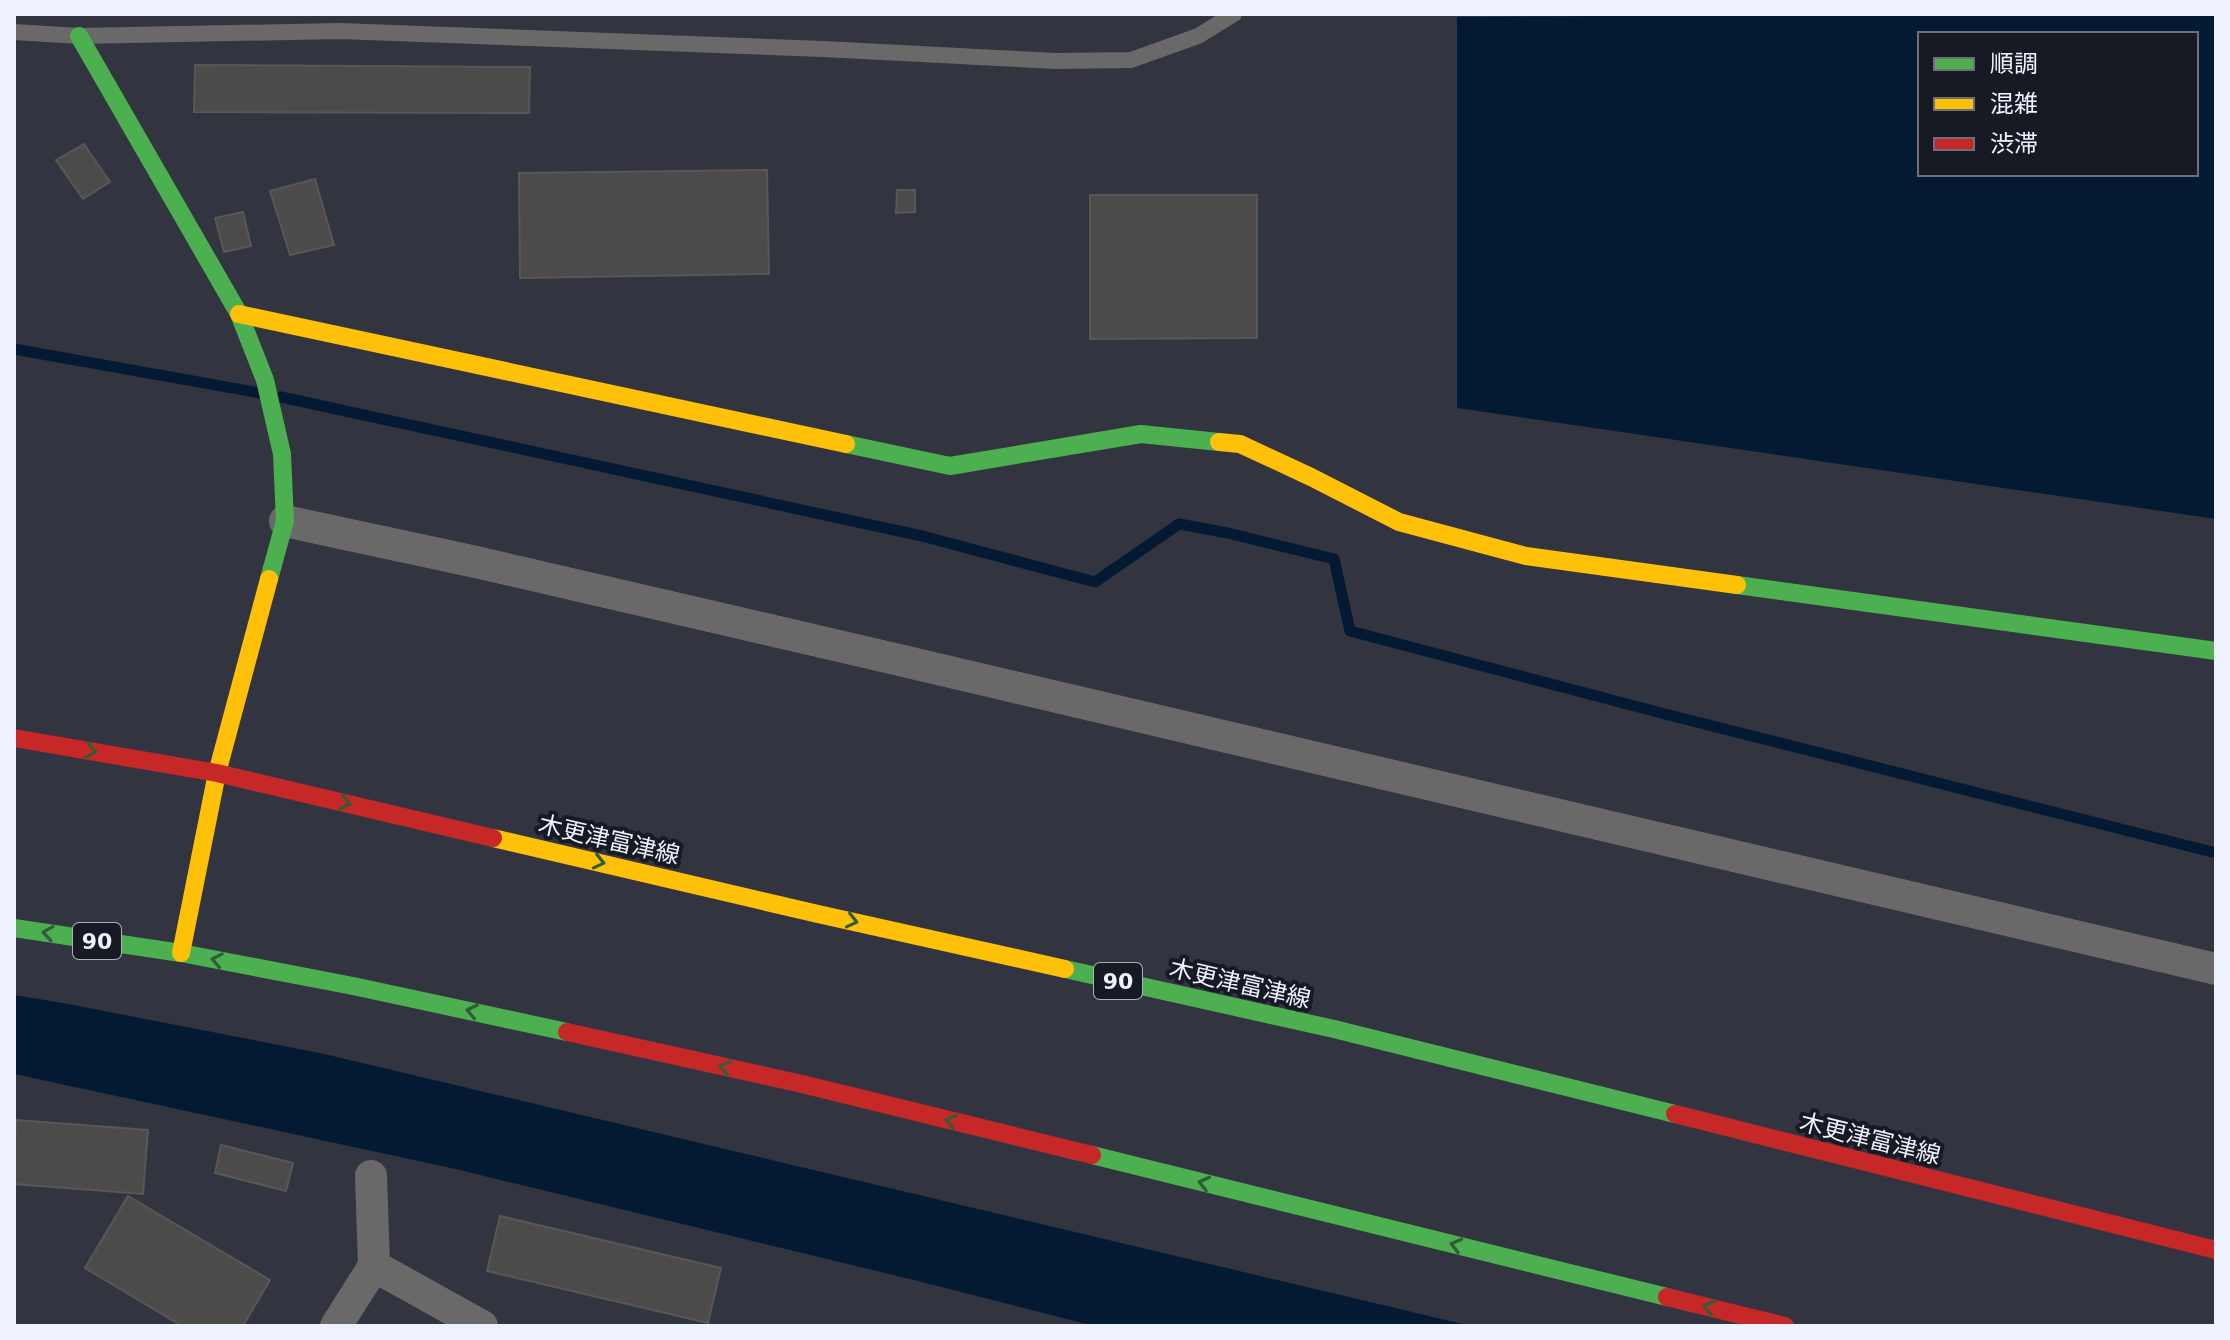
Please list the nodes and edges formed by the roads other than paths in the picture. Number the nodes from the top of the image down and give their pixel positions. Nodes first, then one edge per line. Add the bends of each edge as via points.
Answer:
1 (1234, 14) edge
2 (14, 32) edge
3 (79, 36) junction
4 (239, 314) junction
5 (285, 521) junction
6 (2216, 651) edge
7 (14, 738) edge
8 (217, 773) junction
9 (14, 928) edge
10 (181, 953) junction
11 (2216, 969) edge
12 (371, 1176) dead end
13 (2216, 1250) edge
14 (374, 1266) junction
15 (336, 1326) edge
16 (482, 1326) edge
17 (1785, 1326) edge

1 - 3 lane via 1198,36 1131,60 339,31
2 - 3 lane
3 - 4 main road
4 - 5 main road via 276,423
4 - 6 main road via 950,466 1141,434 1240,444 1399,522 1526,556
5 - 8 main road
5 - 11 street
7 -> 8 main road, 木更津富津線 / 90
8 - 10 main road
8 -> 13 main road, 木更津富津線 / 90 via 1334,1029
10 -> 9 main road, 90
17 -> 10 main road, 90 via 802,1084
12 - 14 street
14 - 15 street
14 - 16 street

